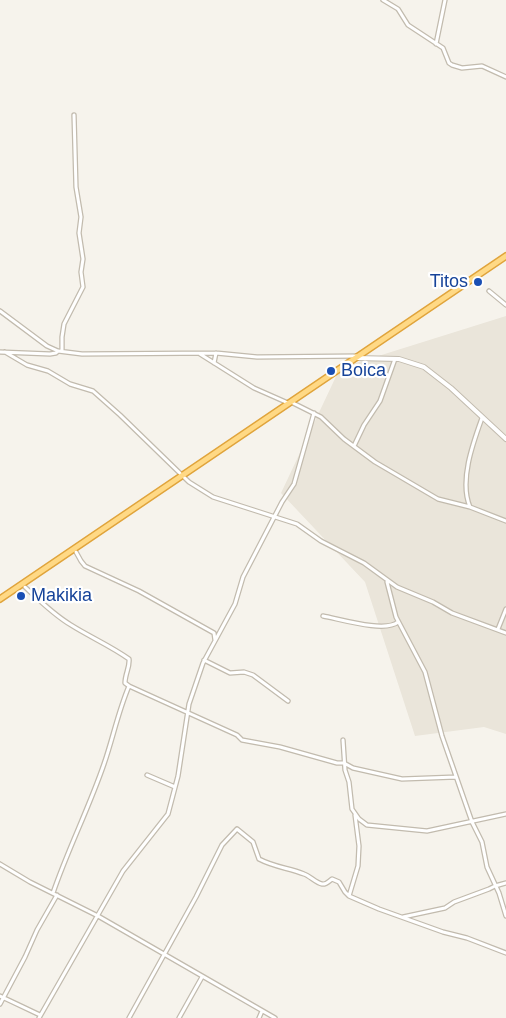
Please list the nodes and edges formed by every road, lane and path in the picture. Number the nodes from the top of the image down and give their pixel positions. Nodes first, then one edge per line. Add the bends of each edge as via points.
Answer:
1 (383, 0) edge
2 (445, 0) edge
3 (436, 44) junction
4 (506, 77) edge
5 (74, 115) dead end
6 (506, 256) edge
7 (489, 292) dead end
8 (506, 305) edge
9 (0, 312) edge
10 (60, 351) junction
11 (0, 352) edge
12 (5, 352) junction
13 (216, 353) junction
14 (199, 354) junction
15 (358, 357) junction
16 (395, 359) junction
17 (214, 363) junction
18 (290, 402) junction
19 (314, 413) junction
20 (482, 418) junction
21 (506, 439) edge
22 (354, 446) junction
23 (182, 475) junction
24 (470, 507) junction
25 (275, 517) junction
26 (506, 522) edge
27 (76, 552) dead end
28 (387, 581) junction
29 (25, 587) dead end
30 (0, 599) edge
31 (506, 609) edge
32 (323, 616) dead end
33 (398, 622) junction
34 (498, 629) junction
35 (506, 633) edge
36 (215, 641) junction
37 (204, 660) junction
38 (129, 686) junction
39 (288, 701) dead end
40 (188, 712) junction
41 (343, 740) dead end
42 (344, 763) junction
43 (147, 776) dead end
44 (456, 776) junction
45 (175, 787) junction
46 (355, 814) junction
47 (506, 814) edge
48 (472, 822) junction
49 (0, 864) edge
50 (506, 883) edge
51 (495, 886) junction
52 (53, 893) junction
53 (57, 895) junction
54 (349, 896) junction
55 (98, 916) junction
56 (506, 916) edge
57 (402, 918) junction
58 (506, 953) edge
59 (163, 954) junction
60 (202, 977) junction
61 (2, 997) edge
62 (0, 1004) edge
63 (262, 1011) junction
64 (39, 1017) edge
65 (129, 1018) edge
66 (179, 1018) edge
67 (258, 1018) edge
68 (275, 1018) edge

1 - 3 street via 398,9 408,25
2 - 3 street
3 - 4 street via 444,50 452,66 482,66
5 - 10 street via 83,290 64,324
6 - 15 highway
7 - 8 street
9 - 10 street via 47,346
10 - 12 street via 50,354
10 - 14 street
11 - 12 street
12 - 23 street via 27,366 48,371 70,384 93,391
13 - 14 street
13 - 15 street via 258,357
13 - 17 street
14 - 17 street
15 - 16 street
15 - 18 highway
16 - 20 street via 430,370
16 - 22 street via 380,401
17 - 18 street via 254,388
18 - 19 street
18 - 23 highway
19 - 22 street
19 - 25 street via 294,484
20 - 21 street
20 - 24 street via 467,475 466,494
22 - 24 street via 438,500
23 - 25 street via 196,488 219,500
23 - 30 highway
24 - 26 street
25 - 28 street via 297,524 320,541 370,567
25 - 36 street via 243,577 235,604
27 - 36 street via 85,566 196,622 214,633
28 - 33 street
28 - 34 street via 452,613
29 - 38 street via 53,613 129,659 125,676
31 - 34 street
32 - 33 street via 381,627
33 - 44 street via 426,672
34 - 35 street
36 - 37 street
37 - 39 street via 230,673 253,675
37 - 40 street
38 - 40 street
38 - 52 street via 104,762
40 - 42 street via 242,740
40 - 45 street
41 - 42 street
42 - 44 street via 402,779
42 - 46 street
43 - 45 street
44 - 48 street
45 - 55 street via 168,814 123,871
46 - 48 street via 370,826 423,831
46 - 54 street via 358,866
47 - 48 street
48 - 51 street via 482,842 487,868
49 - 52 street
50 - 51 street
51 - 56 street
51 - 57 street via 445,908
52 - 53 street
53 - 55 street
53 - 61 street
54 - 57 street
54 - 59 street via 336,880 320,883 302,873 272,866 259,859 253,842 237,829 222,846
55 - 59 street
55 - 64 street
57 - 58 street
59 - 60 street
59 - 65 street
60 - 63 street
60 - 66 street
61 - 62 street
61 - 64 street
63 - 67 street
63 - 68 street

